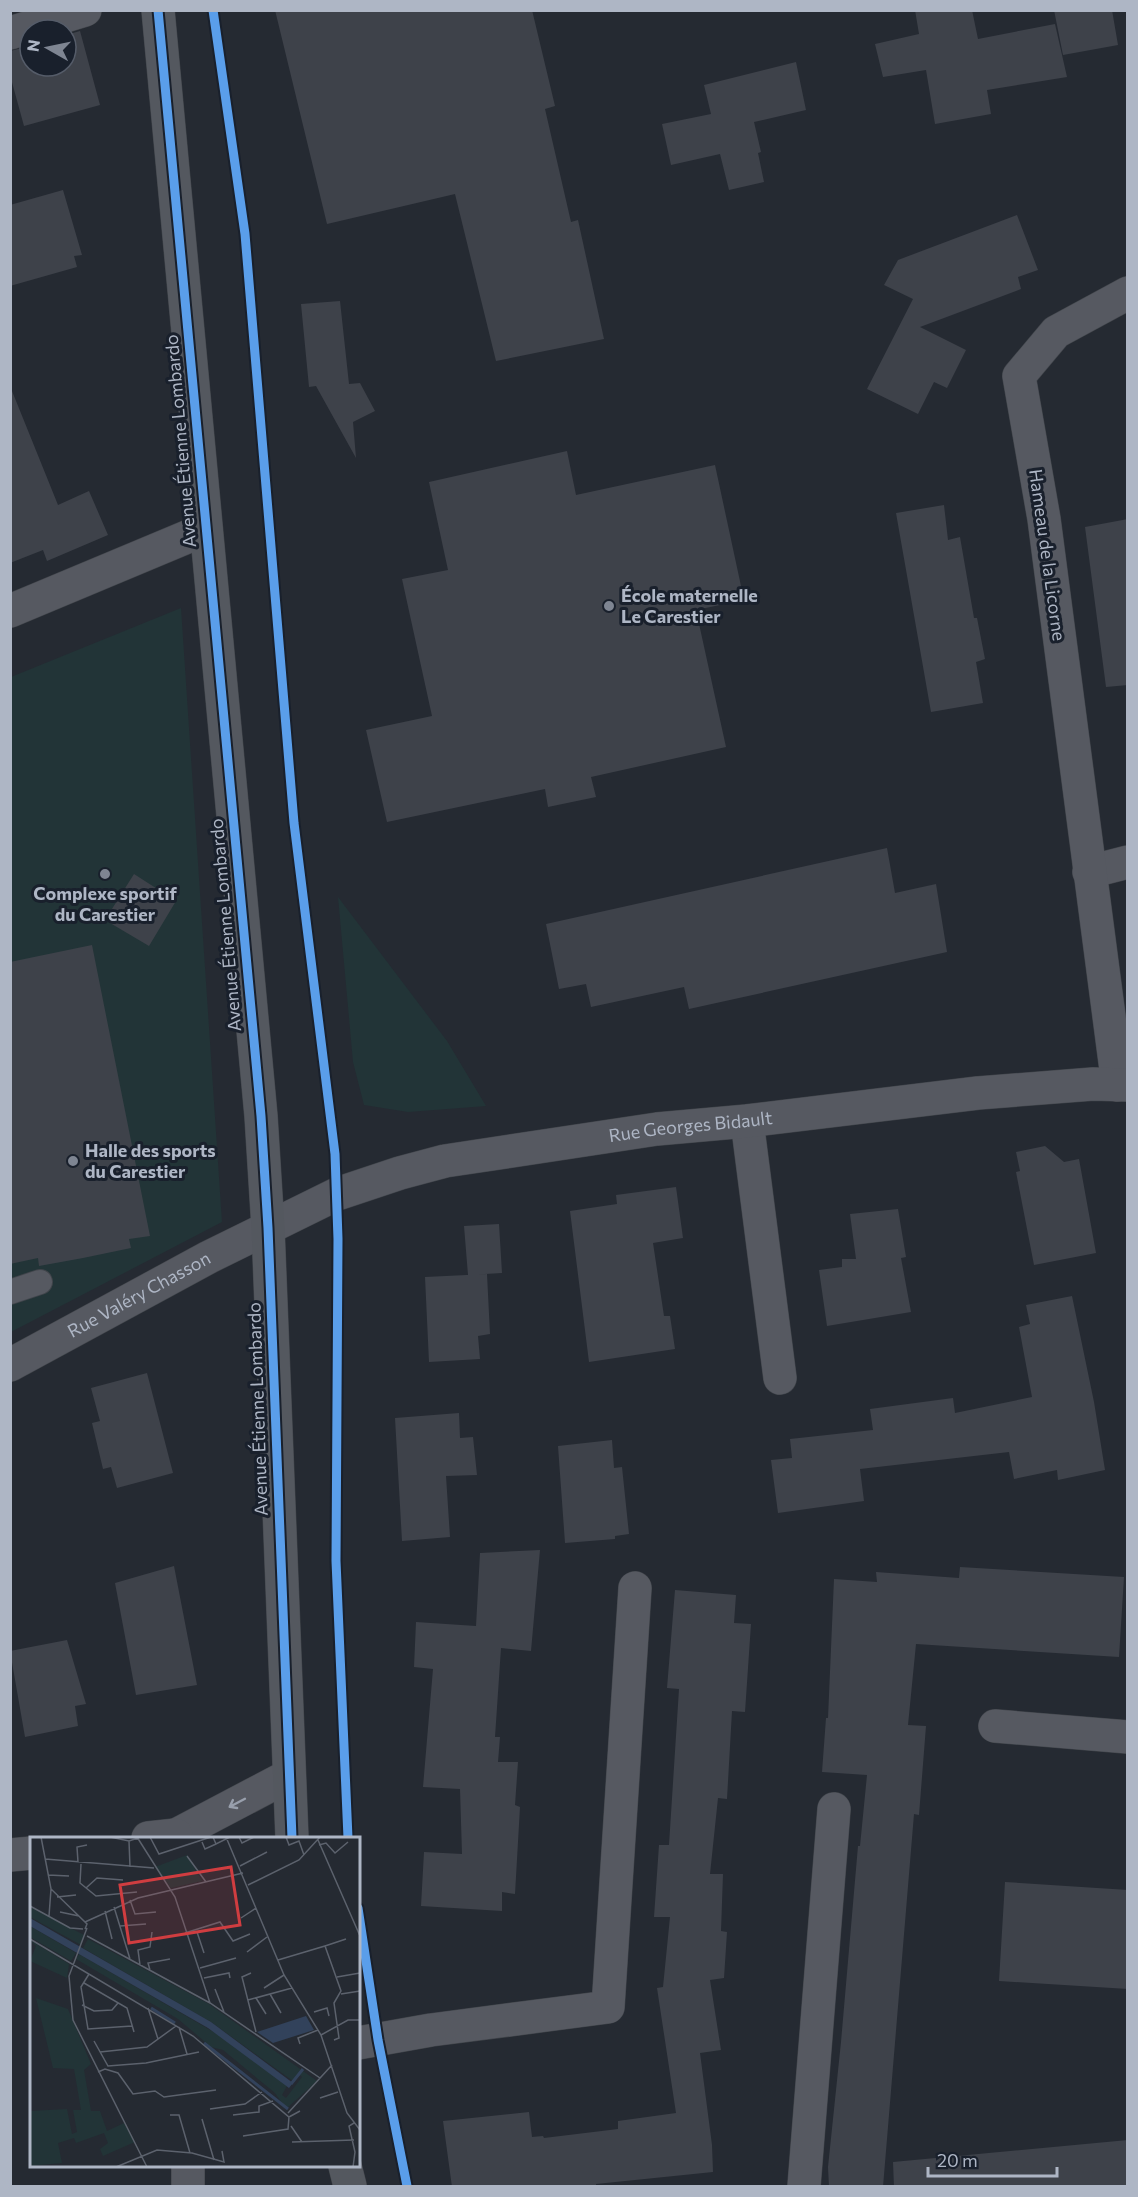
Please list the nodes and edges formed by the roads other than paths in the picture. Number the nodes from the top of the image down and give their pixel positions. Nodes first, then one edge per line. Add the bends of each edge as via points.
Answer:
1 (85, 10) edge
2 (158, 10) edge
3 (10, 33) edge
4 (1128, 293) edge
5 (206, 529) junction
6 (10, 611) edge
7 (1128, 862) edge
8 (1089, 873) junction
9 (1123, 1085) edge
10 (747, 1121) junction
11 (268, 1228) junction
12 (40, 1282) dead end
13 (10, 1292) edge
14 (10, 1365) edge
15 (780, 1378) dead end
16 (635, 1588) dead end
17 (995, 1726) dead end
18 (1128, 1737) edge
19 (288, 1776) junction
20 (834, 1809) dead end
21 (167, 1837) edge
22 (292, 1837) edge
23 (30, 1853) edge
24 (10, 1855) edge
25 (360, 2043) edge
26 (188, 2167) edge
27 (345, 2167) edge
28 (188, 2187) edge
29 (350, 2187) edge
30 (804, 2187) edge

1 - 3 street
2 - 5 street, Avenue Étienne Lombardo
4 - 8 street, Hameau de la Licorne via 1056,332 1019,376 1044,519
5 - 6 street
5 - 11 street, Avenue Étienne Lombardo
7 - 8 street
8 - 9 street, Hameau de la Licorne
9 - 10 street, Rue Georges Bidault via 978,1093
10 - 11 street, Rue Georges Bidault via 657,1129 445,1161 337,1194
10 - 15 street
11 - 14 street, Rue Valéry Chasson
11 - 19 street, Avenue Étienne Lombardo
12 - 13 lane
16 - 25 street via 608,2007
17 - 18 street
19 -> 21 street
19 - 22 street, Avenue Étienne Lombardo
20 - 30 street
23 - 24 street
26 - 28 street
27 - 29 street

